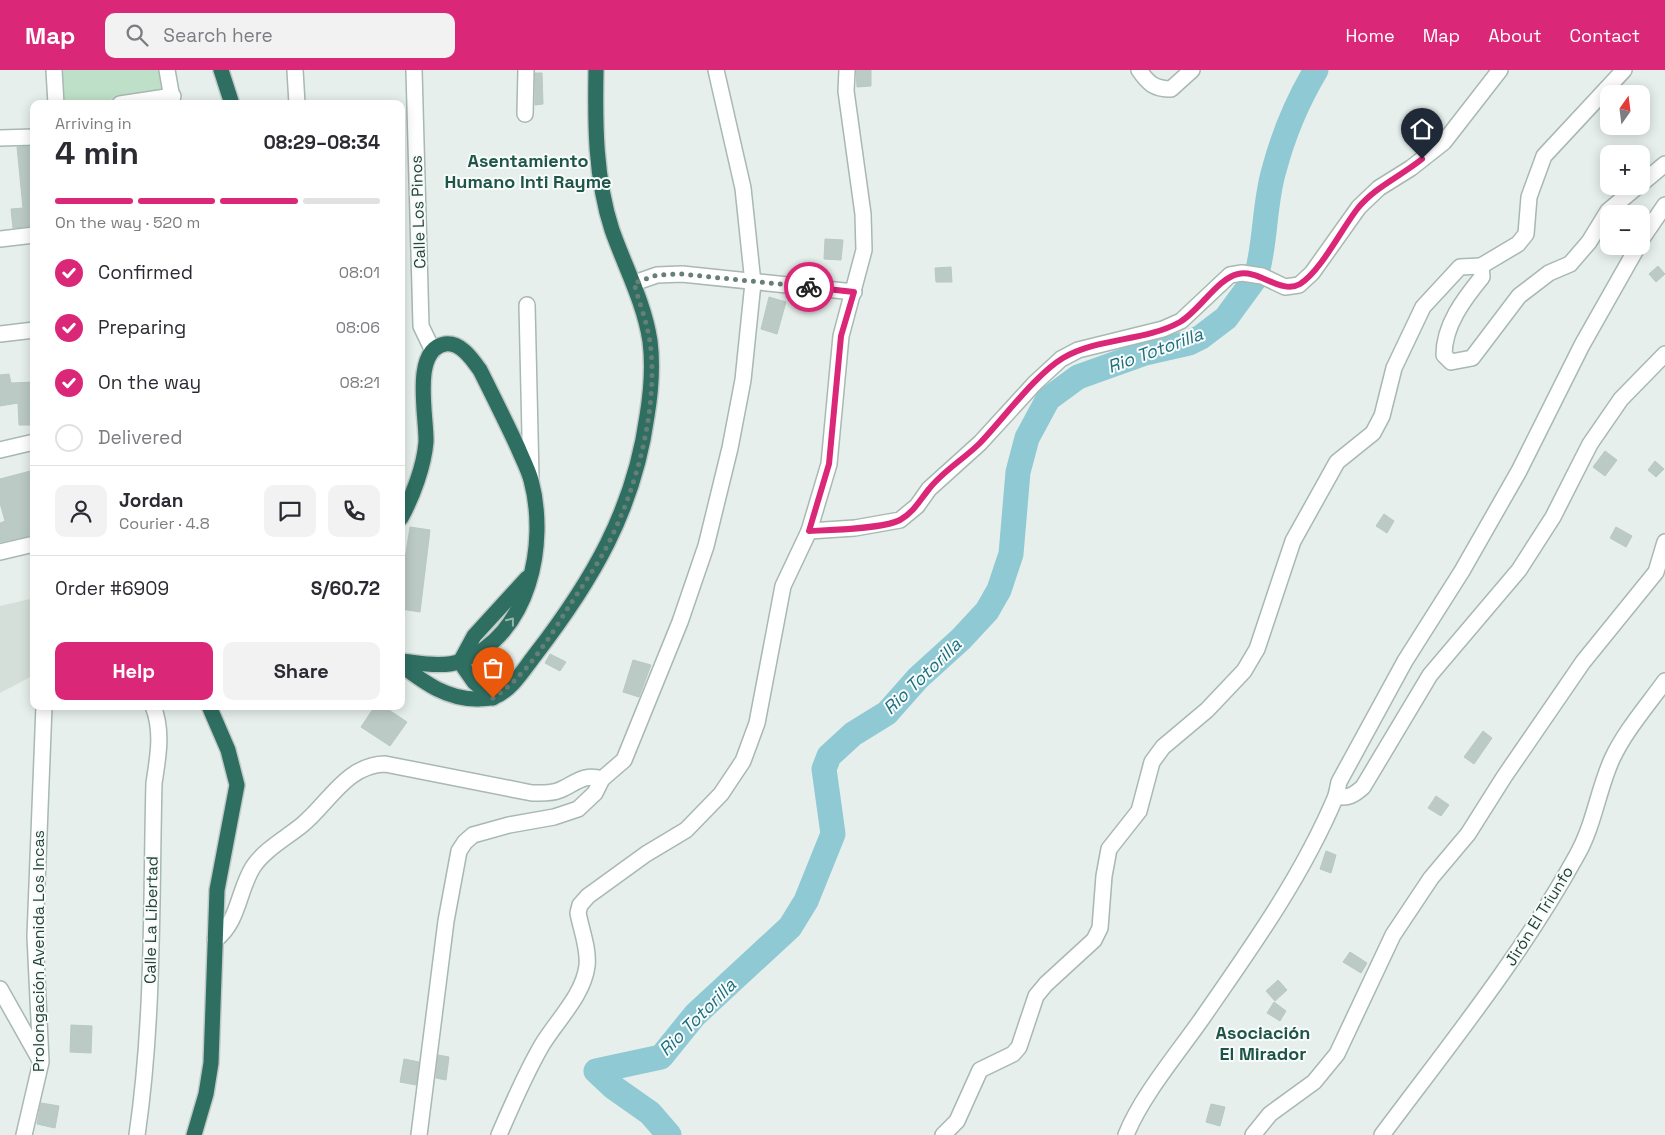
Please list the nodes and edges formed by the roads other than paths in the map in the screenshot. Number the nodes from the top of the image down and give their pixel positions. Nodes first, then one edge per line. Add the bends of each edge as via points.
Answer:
1 (54, 70) edge
2 (167, 70) edge
3 (221, 70) edge
4 (296, 70) edge
5 (414, 70) edge
6 (526, 70) edge
7 (596, 70) edge
8 (716, 70) edge
9 (847, 70) edge
10 (1139, 70) edge
11 (1192, 70) edge
12 (1500, 70) edge
13 (1624, 70) edge
14 (56, 100) edge
15 (173, 100) edge
16 (231, 100) edge
17 (297, 100) edge
18 (526, 114) dead end
19 (30, 136) edge
20 (0, 138) edge
21 (1665, 164) edge
22 (1650, 176) edge
23 (1627, 195) edge
24 (1665, 205) edge
25 (1650, 227) edge
26 (30, 235) edge
27 (0, 239) edge
28 (1633, 255) edge
29 (1481, 266) junction
30 (634, 283) junction
31 (753, 283) junction
32 (854, 292) junction
33 (527, 305) dead end
34 (30, 330) edge
35 (0, 334) edge
36 (433, 351) junction
37 (1665, 354) edge
38 (30, 443) edge
39 (0, 450) edge
40 (531, 478) junction
41 (405, 509) edge
42 (809, 531) junction
43 (1665, 542) edge
44 (30, 545) edge
45 (0, 552) edge
46 (1660, 567) edge
47 (405, 661) edge
48 (460, 662) junction
49 (405, 668) edge
50 (1665, 681) edge
51 (493, 698) junction
52 (44, 710) edge
53 (155, 710) edge
54 (211, 710) edge
55 (602, 779) junction
56 (1336, 796) junction
57 (215, 940) junction
58 (0, 989) edge
59 (41, 1062) junction
60 (1128, 1130) edge
61 (24, 1135) edge
62 (137, 1135) edge
63 (194, 1135) edge
64 (419, 1135) edge
65 (499, 1135) edge
66 (943, 1135) edge
67 (1115, 1135) edge
68 (1253, 1135) edge
69 (1382, 1135) edge

1 - 14 street
2 - 15 street
3 - 16 highway
4 - 17 street
5 - 36 street, Calle Los Pinos via 421,326
6 - 18 street
7 - 30 highway via 598,162 612,229
8 - 31 street via 743,188
9 - 32 street via 846,91 863,214 864,250
10 - 11 street via 1149,84 1159,89 1171,89
12 - 42 street via 1444,142 1379,188 1359,207 1312,273 1299,284 1285,287 1262,276 1230,275 1180,321 1163,329 1078,350 1061,359 1035,383 900,520 855,528
13 - 29 street via 1544,156 1529,197 1526,234 1518,244
19 - 20 street
21 - 22 street
23 - 29 street via 1608,211 1589,242 1570,264 1549,273 1519,296 1472,358 1451,362 1444,355 1444,344 1460,305 1482,277
24 - 25 street
26 - 27 street
28 - 56 street via 1582,346 1519,471 1384,699 1339,782
29 - 66 street via 1460,268 1422,307 1394,368 1378,425 1373,433 1337,462 1293,541 1257,649 1244,671 1207,710 1163,747 1152,762 1139,811 1109,849 1100,928 1094,940 1036,996 1019,1047 980,1070 957,1121
30 - 31 street via 657,275 682,274
30 - 51 highway via 650,342 651,393 642,454 621,517 604,551 555,628 516,680
31 - 32 street
31 - 55 street via 743,380 706,546 680,622 624,760
32 - 42 street via 841,336 829,464
33 - 40 street
34 - 35 street
36 - 40 highway via 450,344 470,356 502,413
36 - 41 highway via 424,365 422,381 426,443 415,486
37 - 56 street via 1621,399 1590,444 1553,517 1519,570 1430,675 1363,787 1354,795
38 - 39 street
40 - 48 highway via 538,512 533,561 524,598 515,617 490,647
42 - 65 street via 782,586 757,723 744,761 721,794 686,830 646,854 580,905 578,913 588,963 585,977 528,1069
43 - 46 street
44 - 45 street
46 - 68 street via 1583,662 1468,834 1431,878 1393,935 1337,1054 1314,1082 1270,1114
47 - 48 highway
48 - 51 highway via 474,682
49 - 51 highway via 430,687 451,696
50 - 69 street, Jirón El Triunfo via 1612,758 1591,825 1578,854 1513,959
52 - 59 street, Prolongación Avenida Los Incas via 35,936
53 - 62 street, Calle La Libertad via 159,720 159,754 154,783 148,1016
54 - 57 highway via 228,750 237,785 218,890
55 - 57 street via 594,776 580,778 560,790 532,793 385,764 362,769 332,790 304,823 254,864 228,928
55 - 64 street via 595,793 578,809 554,818 509,825 474,835 459,851 446,921
56 - 60 street via 1281,902
57 - 63 highway via 211,1063
58 - 59 street
59 - 61 street, Prolongación Avenida Los Incas
60 - 67 street

